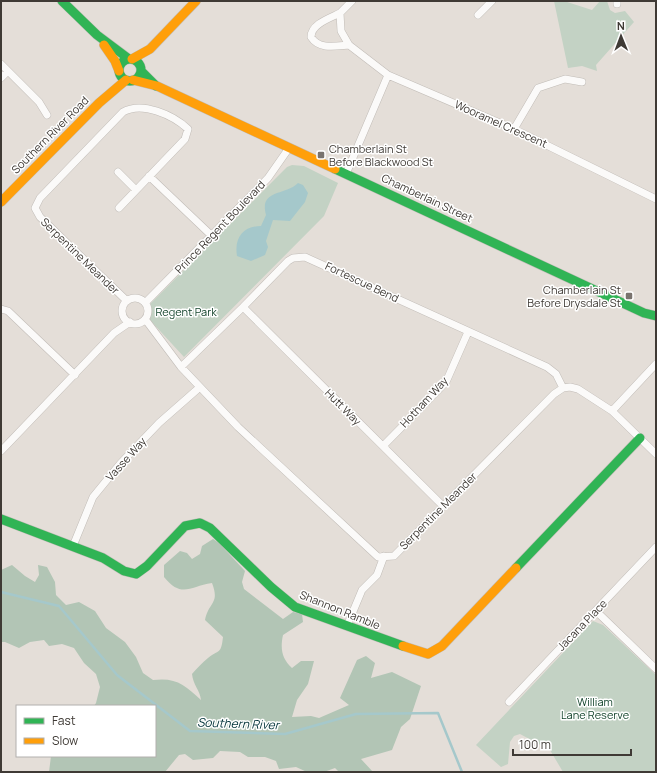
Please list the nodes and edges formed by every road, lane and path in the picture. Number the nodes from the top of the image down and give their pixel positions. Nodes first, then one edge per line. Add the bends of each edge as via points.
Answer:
1 (62, 1) edge
2 (196, 1) edge
3 (352, 1) edge
4 (492, 1) edge
5 (340, 13) junction
6 (478, 15) dead end
7 (97, 35) junction
8 (349, 45) junction
9 (150, 49) junction
10 (131, 59) junction
11 (1, 64) edge
12 (141, 70) junction
13 (8, 71) junction
14 (120, 72) junction
15 (388, 75) junction
16 (1, 78) edge
17 (129, 80) junction
18 (582, 82) dead end
19 (157, 86) junction
20 (99, 103) junction
21 (47, 115) dead end
22 (514, 129) junction
23 (289, 148) junction
24 (118, 172) dead end
25 (346, 174) junction
26 (149, 176) junction
27 (136, 190) junction
28 (656, 199) edge
29 (1, 202) edge
30 (119, 208) dead end
31 (212, 236) junction
32 (127, 301) junction
33 (145, 303) junction
34 (243, 307) junction
35 (1, 310) edge
36 (644, 312) junction
37 (656, 316) edge
38 (145, 319) junction
39 (130, 322) junction
40 (656, 322) edge
41 (468, 332) junction
42 (656, 364) edge
43 (181, 367) junction
44 (75, 375) junction
45 (200, 386) junction
46 (563, 388) junction
47 (612, 411) junction
48 (640, 438) junction
49 (383, 446) junction
50 (1, 451) edge
51 (656, 454) edge
52 (443, 506) junction
53 (1, 519) edge
54 (73, 546) junction
55 (656, 547) edge
56 (384, 556) junction
57 (596, 611) junction
58 (347, 626) junction
59 (656, 669) edge
60 (509, 702) dead end

1 - 7 main road
2 - 9 main road
3 - 5 street
4 - 6 street
5 - 8 street via 341,31
5 - 8 street via 312,29 311,37 319,44 327,46
7 - 10 main road
7 - 14 main road
8 - 15 street, Wooramel Crescent
9 - 10 main road
9 - 12 main road
10 - 12 main road via 138,62
10 - 14 main road via 121,64
11 - 13 street
12 - 17 main road via 138,77
12 - 19 main road, Chamberlain Street
13 - 16 street
13 - 21 street via 39,102
14 - 17 main road
14 - 20 main road, Southern River Road
15 - 22 street, Wooramel Crescent
15 - 25 street
17 - 19 main road, Chamberlain Street
17 - 20 main road, Southern River Road
18 - 22 street via 565,79 538,88
19 - 23 main road, Chamberlain Street
20 - 29 main road, Southern River Road
22 - 28 street, Wooramel Crescent
23 - 25 main road, Chamberlain Street
23 - 31 street, Prince Regent Boulevard via 268,178
24 - 27 street
25 - 36 main road, Chamberlain Street
26 - 27 street
26 - 31 street
26 - 32 street, Serpentine Meander via 185,139 188,129 181,122 158,112 140,107 130,108 123,112 40,198 35,208 40,217
27 - 30 street
31 - 33 street, Prince Regent Boulevard
32 - 33 street via 136,298
32 - 39 street via 123,310 125,318
33 - 38 street via 148,311
34 - 41 street, Fortescue Bend via 288,261 305,257
34 - 43 street, Fortescue Bend
34 - 49 street, Hutt Way
35 - 44 street via 8,311
36 - 37 main road, Chamberlain Street
36 - 40 main road, Chamberlain Street
38 - 39 street via 137,324
38 - 43 street
39 - 44 street via 114,333
41 - 46 street, Fortescue Bend via 547,367 556,374
41 - 49 street, Hotham Way via 446,382
42 - 47 street
43 - 45 street
44 - 50 street
45 - 54 street, Vasse Way via 159,423 93,497
45 - 56 street via 238,427 372,551 378,556
46 - 47 street via 578,389
46 - 52 street, Serpentine Meander via 554,394
47 - 48 street
48 - 51 street
48 - 58 main road, Shannon Ramble via 435,651 421,653
49 - 52 street, Hutt Way
52 - 56 street, Serpentine Meander via 394,556
53 - 54 main road, Shannon Ramble
54 - 58 main road, Shannon Ramble via 103,558 124,571 136,574 185,526 200,523 210,528 295,607
55 - 57 street, Jacana Place
56 - 58 street via 377,575 362,590
57 - 59 street
57 - 60 street, Jacana Place

